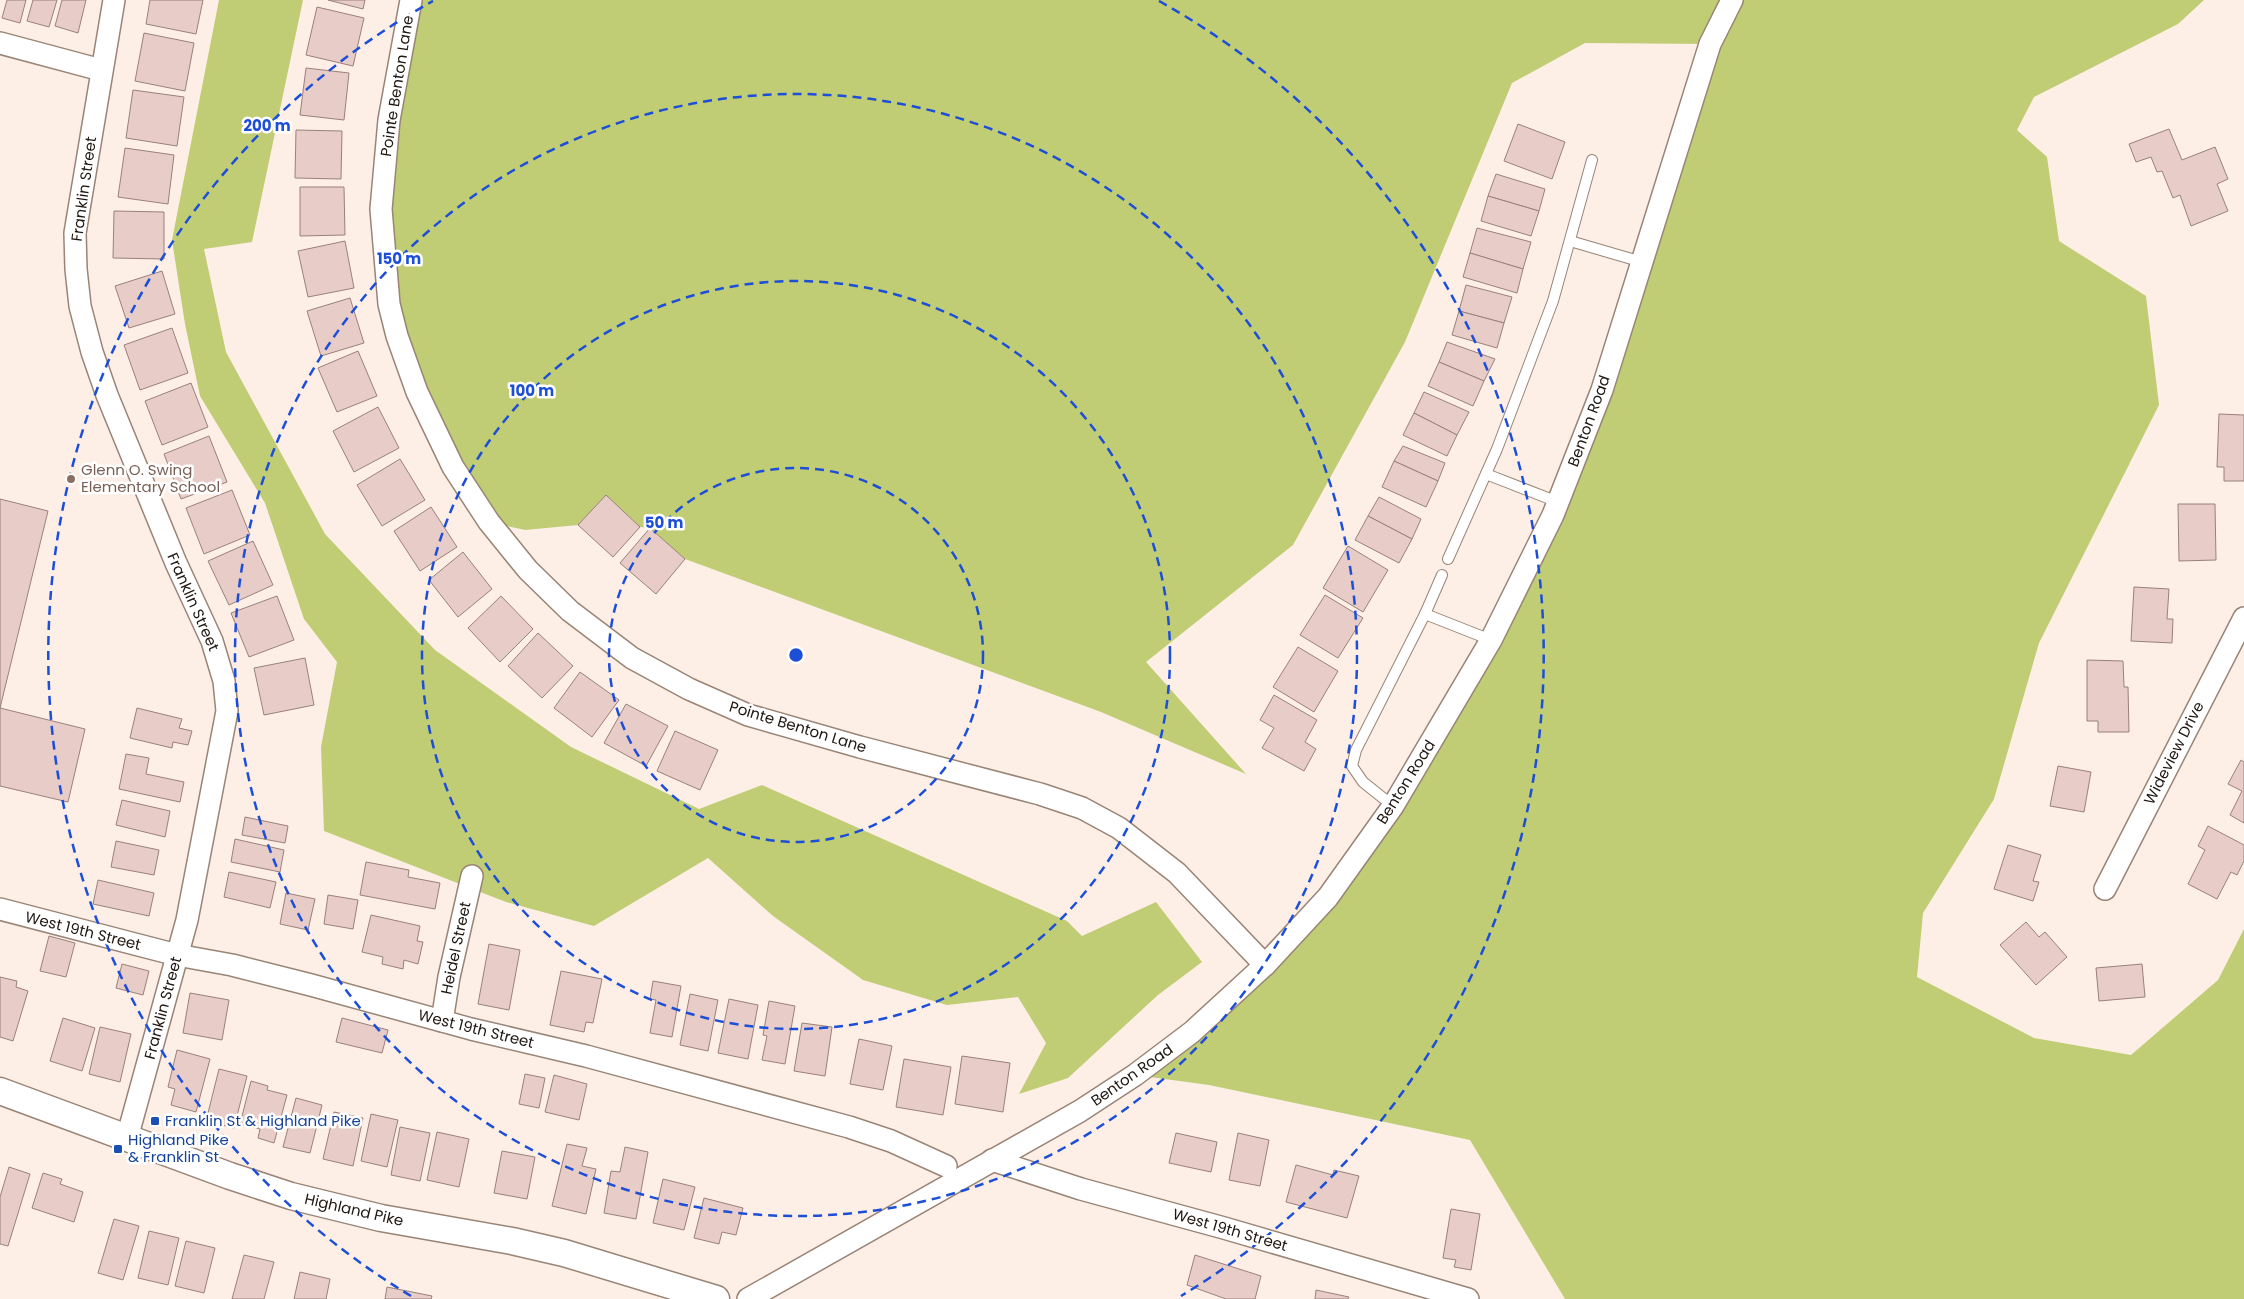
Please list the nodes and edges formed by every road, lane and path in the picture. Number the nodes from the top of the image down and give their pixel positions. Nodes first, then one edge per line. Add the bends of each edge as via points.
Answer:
1 (114, 0) edge
2 (411, 0) edge
3 (1732, 0) edge
4 (0, 43) edge
5 (100, 70) junction
6 (1592, 160) dead end
7 (1570, 240) junction
8 (1642, 262) junction
9 (1486, 474) junction
10 (1558, 502) junction
11 (1448, 559) dead end
12 (1442, 575) dead end
13 (1425, 614) junction
14 (2244, 618) edge
15 (1491, 640) junction
16 (1393, 806) junction
17 (472, 876) dead end
18 (2105, 888) dead end
19 (0, 910) edge
20 (177, 955) junction
21 (1265, 965) junction
22 (442, 1021) junction
23 (0, 1091) edge
24 (127, 1138) junction
25 (992, 1160) junction
26 (946, 1166) dead end
27 (716, 1299) edge
28 (748, 1299) edge
29 (1468, 1299) edge

1 - 5 street, Franklin Street
2 - 21 street, Pointe Benton Lane via 389,120 381,209 389,304 417,392 453,468 489,522 528,570 570,611 632,658 689,689 748,715 1082,808 1119,828 1176,873
3 - 8 street, Benton Road via 1710,44
4 - 5 street
5 - 20 street, Franklin Street via 75,233 80,306 107,394 176,563 212,641 224,682 226,711 223,733
6 - 7 lane
7 - 8 lane
7 - 9 lane via 1553,301
8 - 10 street, Benton Road via 1602,390
9 - 10 lane
9 - 11 lane
10 - 15 street, Benton Road
12 - 13 lane
13 - 15 lane
13 - 16 lane via 1356,750 1352,766 1363,782
14 - 18 street, Wideview Drive
15 - 16 street, Benton Road
16 - 21 street, Benton Road via 1328,897
17 - 22 street, Heidel Street
19 - 20 street, West 19th Street
20 - 22 street, West 19th Street via 302,983
20 - 24 street, Franklin Street
21 - 25 street, Benton Road via 1192,1032 1134,1075 1080,1111
22 - 26 street, West 19th Street via 849,1127 891,1141
23 - 24 street, Highland Pike
24 - 27 street, Highland Pike via 291,1196 381,1218 564,1253
25 - 28 street, Benton Road
25 - 29 street, West 19th Street via 1081,1189

